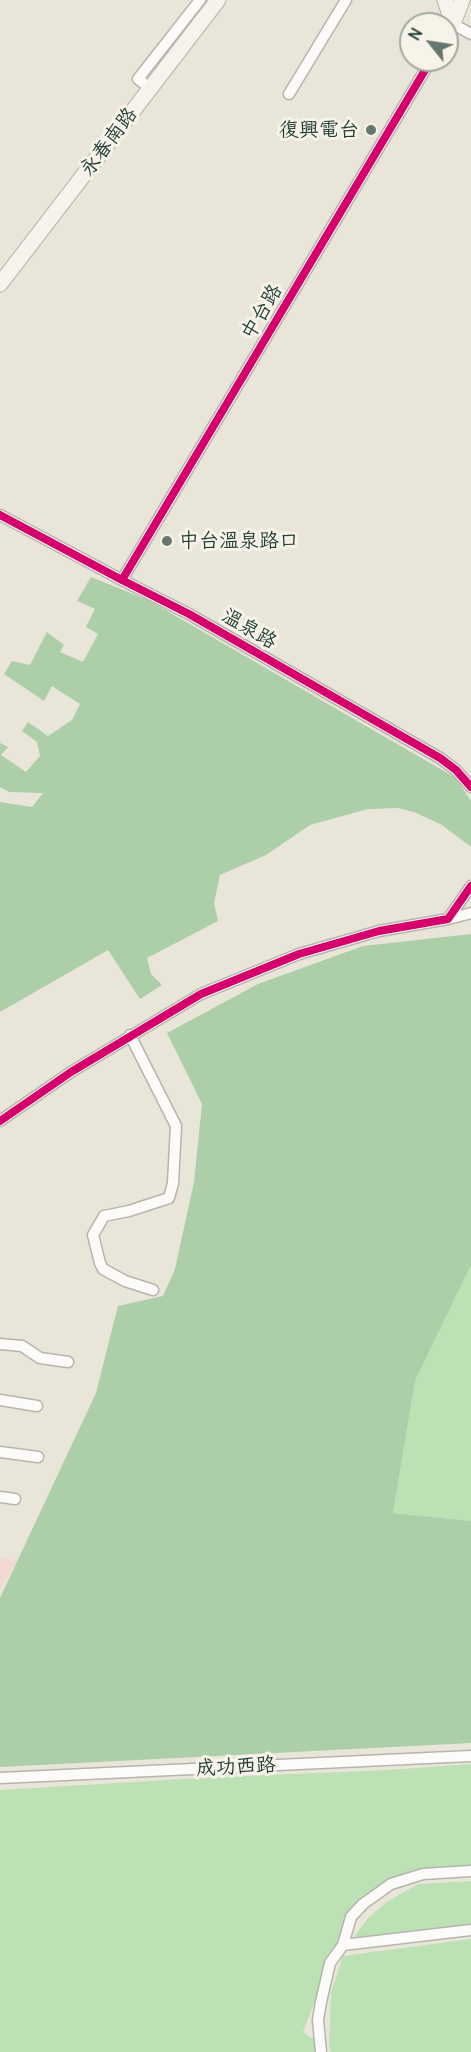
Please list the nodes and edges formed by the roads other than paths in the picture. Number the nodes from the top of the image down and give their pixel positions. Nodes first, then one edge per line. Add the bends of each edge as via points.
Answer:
1 (200, 0) edge
2 (218, 0) edge
3 (346, 0) edge
4 (424, 72) edge
5 (150, 88) junction
6 (289, 94) dead end
7 (0, 284) edge
8 (0, 515) edge
9 (122, 580) junction
10 (471, 787) edge
11 (471, 886) edge
12 (471, 913) edge
13 (448, 919) junction
14 (130, 1035) junction
15 (0, 1121) edge
16 (153, 1290) dead end
17 (0, 1344) edge
18 (68, 1362) dead end
19 (0, 1400) edge
20 (37, 1406) dead end
21 (0, 1452) edge
22 (38, 1458) dead end
23 (0, 1497) edge
24 (15, 1499) dead end
25 (471, 1755) edge
26 (0, 1778) edge
27 (471, 1871) edge
28 (471, 1930) edge
29 (343, 1945) junction
30 (321, 2052) edge

1 - 5 street via 138,79
2 - 5 street, 永春南路
3 - 6 street
4 - 9 street, 中台路
5 - 7 street, 永春南路
8 - 9 street, 溫泉路
9 - 10 street, 溫泉路 via 189,614 440,758
11 - 13 street
12 - 13 street
13 - 14 street via 379,931 299,954 201,994
14 - 15 street
14 - 16 street via 177,1126 173,1183 169,1198 104,1216 93,1234 103,1269
17 - 18 street via 22,1346 40,1358
19 - 20 street
21 - 22 street
23 - 24 street
25 - 26 street, 成功西路
27 - 29 street via 423,1874 391,1884 351,1917
28 - 29 street
29 - 30 street via 330,1963 321,2002

